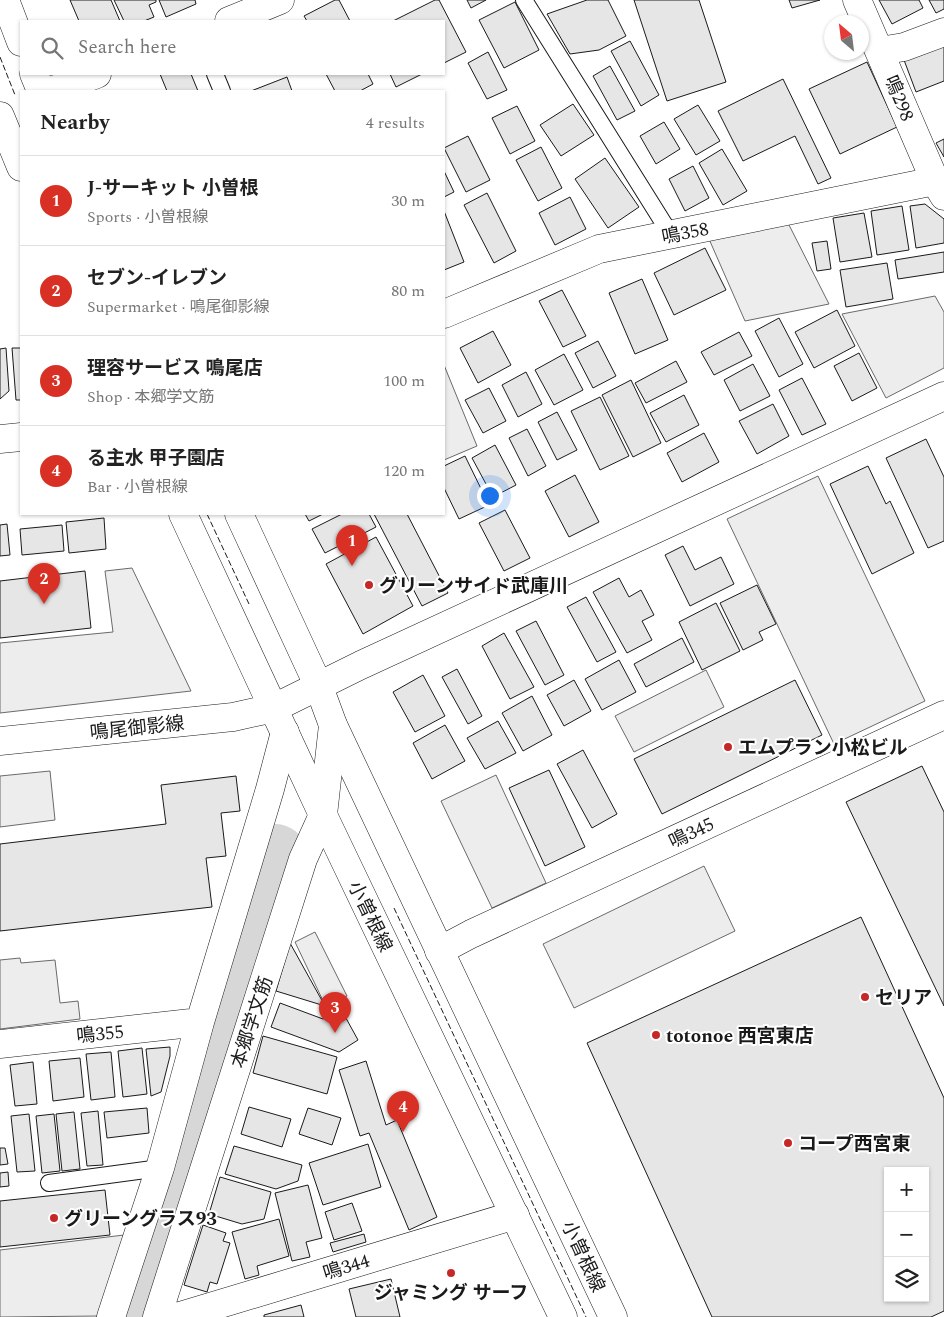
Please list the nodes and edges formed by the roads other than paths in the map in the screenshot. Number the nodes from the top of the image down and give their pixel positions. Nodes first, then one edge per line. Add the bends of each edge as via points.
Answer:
1 (5, 0) edge
2 (280, 0) edge
3 (524, 0) edge
4 (858, 0) edge
5 (231, 20) edge
6 (944, 32) edge
7 (20, 39) edge
8 (880, 51) junction
9 (34, 75) edge
10 (94, 75) edge
11 (215, 75) edge
12 (41, 90) edge
13 (54, 90) edge
14 (222, 90) edge
15 (0, 116) edge
16 (12, 158) edge
17 (939, 189) edge
18 (671, 235) junction
19 (445, 314) edge
20 (944, 396) edge
21 (20, 437) edge
22 (0, 439) edge
23 (183, 515) edge
24 (239, 515) edge
25 (319, 687) junction
26 (944, 715) edge
27 (279, 720) junction
28 (333, 725) junction
29 (0, 741) edge
30 (323, 815) junction
31 (439, 951) junction
32 (200, 1022) junction
33 (0, 1044) edge
34 (160, 1168) junction
35 (49, 1183) dead end
36 (515, 1215) junction
37 (111, 1317) edge
38 (156, 1317) edge
39 (177, 1317) edge
40 (562, 1317) edge
41 (613, 1317) edge

1 - 7 street
2 - 5 street
3 - 18 lane
4 - 8 street, 鳴298
6 - 8 street via 904,47
8 - 17 street, 鳴298
9 - 12 street
10 - 13 street
11 - 14 lane
15 - 16 street
17 - 18 street, 鳴358
18 - 19 street, 鳴358 via 599,250
20 - 25 street, 鳴尾御影線
21 - 22 street
23 - 27 street, 小曽根線
24 - 25 street, 小曽根線
25 - 27 street, 鳴尾御影線
25 - 28 street, 小曽根線
26 - 31 street, 鳴345
27 - 29 street, 鳴尾御影線 via 233,717
27 - 30 street, 小曽根線
27 - 32 street via 270,789
28 - 30 street, 本郷学文筋
28 - 31 street, 小曽根線
30 - 36 street, 小曽根線
30 - 38 street, 本郷学文筋 via 304,859
31 - 41 street, 小曽根線
32 - 33 street, 鳴355
32 - 34 street
34 - 35 lane
34 - 37 street
36 - 39 street, 鳴344
36 - 40 street, 小曽根線

